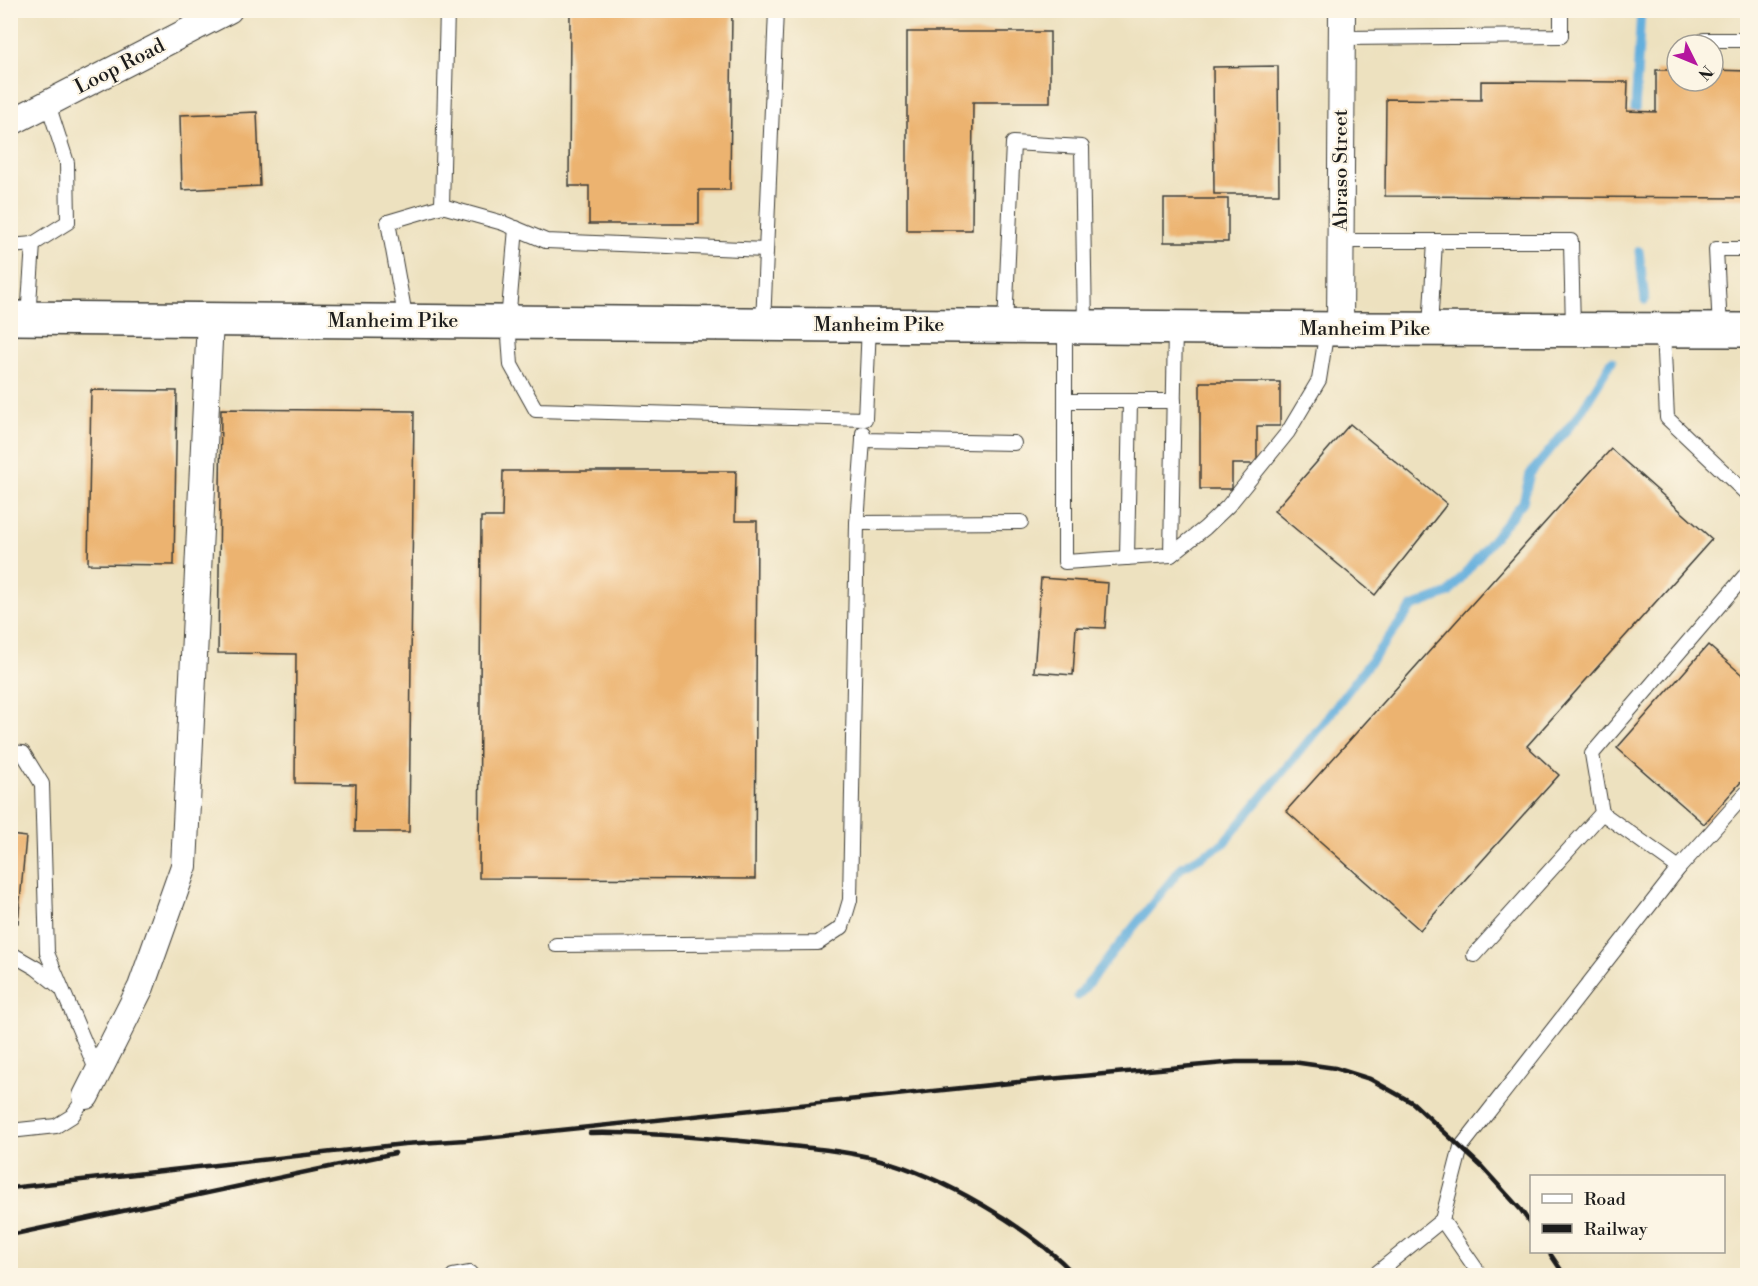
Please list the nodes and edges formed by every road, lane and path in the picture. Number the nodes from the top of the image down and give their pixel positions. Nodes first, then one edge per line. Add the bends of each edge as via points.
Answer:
1 (229, 10) edge
2 (447, 10) edge
3 (776, 10) edge
4 (1342, 10) edge
5 (1561, 10) edge
6 (1342, 38) junction
7 (1725, 40) edge
8 (1748, 40) edge
9 (48, 104) junction
10 (10, 123) edge
11 (442, 206) junction
12 (516, 228) junction
13 (1341, 241) junction
14 (1435, 241) junction
15 (33, 244) junction
16 (10, 246) edge
17 (1748, 249) edge
18 (766, 250) junction
19 (19, 319) edge
20 (210, 320) junction
21 (406, 321) junction
22 (508, 322) junction
23 (763, 324) junction
24 (869, 325) junction
25 (1005, 326) junction
26 (1075, 327) junction
27 (1175, 328) junction
28 (1334, 329) junction
29 (1430, 329) junction
30 (1573, 329) junction
31 (1663, 330) junction
32 (1734, 330) edge
33 (1066, 401) junction
34 (1130, 401) junction
35 (1174, 401) junction
36 (865, 419) junction
37 (863, 440) junction
38 (1014, 443) dead end
39 (1748, 495) edge
40 (1021, 522) dead end
41 (857, 523) junction
42 (1171, 555) junction
43 (1127, 558) junction
44 (1748, 572) edge
45 (10, 752) edge
46 (1748, 791) edge
47 (1602, 813) junction
48 (1679, 868) junction
49 (556, 945) dead end
50 (10, 953) edge
51 (1474, 955) dead end
52 (62, 989) junction
53 (92, 1085) junction
54 (10, 1131) edge
55 (1442, 1220) junction
56 (453, 1275) edge
57 (470, 1275) edge
58 (1373, 1275) edge
59 (1481, 1275) edge

1 - 9 street, Loop Road
2 - 11 lane
3 - 18 lane
4 - 6 street, Abraso Street
5 - 6 lane via 1561,36
6 - 13 street, Abraso Street
7 - 8 lane
9 - 10 street, Loop Road
9 - 15 lane via 67,163 68,222
11 - 12 lane
11 - 21 lane via 388,222
12 - 18 lane via 546,241
12 - 22 lane
13 - 14 lane
13 - 28 street, Abraso Street
14 - 29 lane
14 - 30 lane via 1571,241
15 - 16 lane
15 - 19 lane
17 - 32 lane via 1716,249
18 - 23 lane
19 - 20 main road, Manheim Pike
20 - 21 main road, Manheim Pike
20 - 53 street via 184,866 141,987
21 - 22 main road, Manheim Pike
22 - 23 main road, Manheim Pike
22 - 36 lane via 511,365 536,410
23 - 24 main road, Manheim Pike
24 - 25 main road, Manheim Pike
24 - 36 lane
25 - 26 main road, Manheim Pike
25 - 26 lane via 1013,143 1082,147
26 - 27 main road, Manheim Pike
26 - 33 lane
27 - 28 main road, Manheim Pike
27 - 35 lane
28 - 29 main road, Manheim Pike
28 - 42 lane via 1319,380 1288,432 1228,506
29 - 30 main road, Manheim Pike
30 - 31 main road, Manheim Pike
31 - 32 main road, Manheim Pike
31 - 39 lane via 1667,418
33 - 34 lane
33 - 43 lane via 1065,562
34 - 35 lane
34 - 43 lane
35 - 42 lane
36 - 37 lane
37 - 38 lane
37 - 41 lane
40 - 41 lane
41 - 49 lane via 850,900 842,927 818,943
42 - 43 lane
44 - 47 lane via 1592,754
45 - 52 lane via 23,753 42,784 46,953
46 - 48 lane
47 - 48 lane
47 - 51 lane
48 - 55 lane via 1461,1147
50 - 52 lane
52 - 53 lane
53 - 54 lane via 72,1116 56,1126
55 - 58 lane
55 - 59 lane
56 - 57 lane

